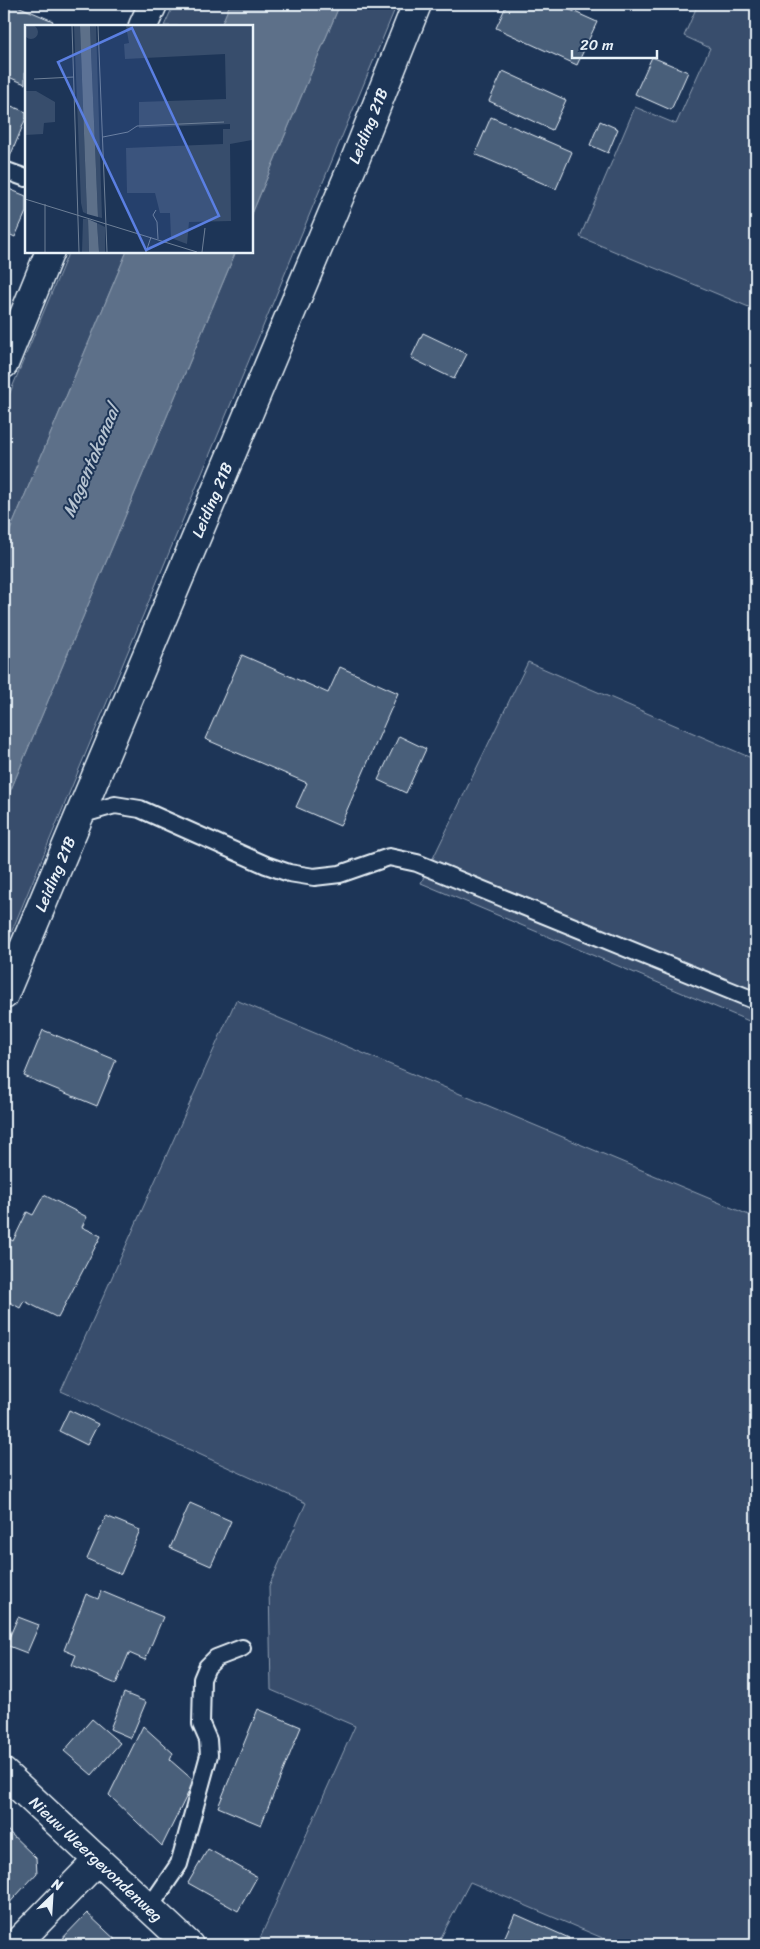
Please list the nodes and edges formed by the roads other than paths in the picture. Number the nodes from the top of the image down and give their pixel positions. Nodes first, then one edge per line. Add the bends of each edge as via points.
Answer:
1 (153, 4) edge
2 (417, 4) edge
3 (143, 25) edge
4 (4, 170) edge
5 (25, 178) edge
6 (50, 252) edge
7 (4, 364) edge
8 (80, 815) junction
9 (4, 995) edge
10 (756, 1001) edge
11 (242, 1648) dead end
12 (4, 1773) edge
13 (98, 1860) junction
14 (148, 1908) junction
15 (15, 1945) edge
16 (188, 1945) edge

1 - 3 street
2 - 8 street, Leiding 21B
4 - 5 lane
6 - 7 street
8 - 9 street, Leiding 21B
8 - 10 lane via 115,805 140,809 266,865 314,877 340,874 389,857 417,864
11 - 14 lane via 216,1658 202,1679 201,1724 208,1740 209,1755 179,1864
12 - 13 street, Nieuw Weergevondenweg
13 - 14 street, Nieuw Weergevondenweg
13 - 15 street
14 - 16 street, Nieuw Weergevondenweg

